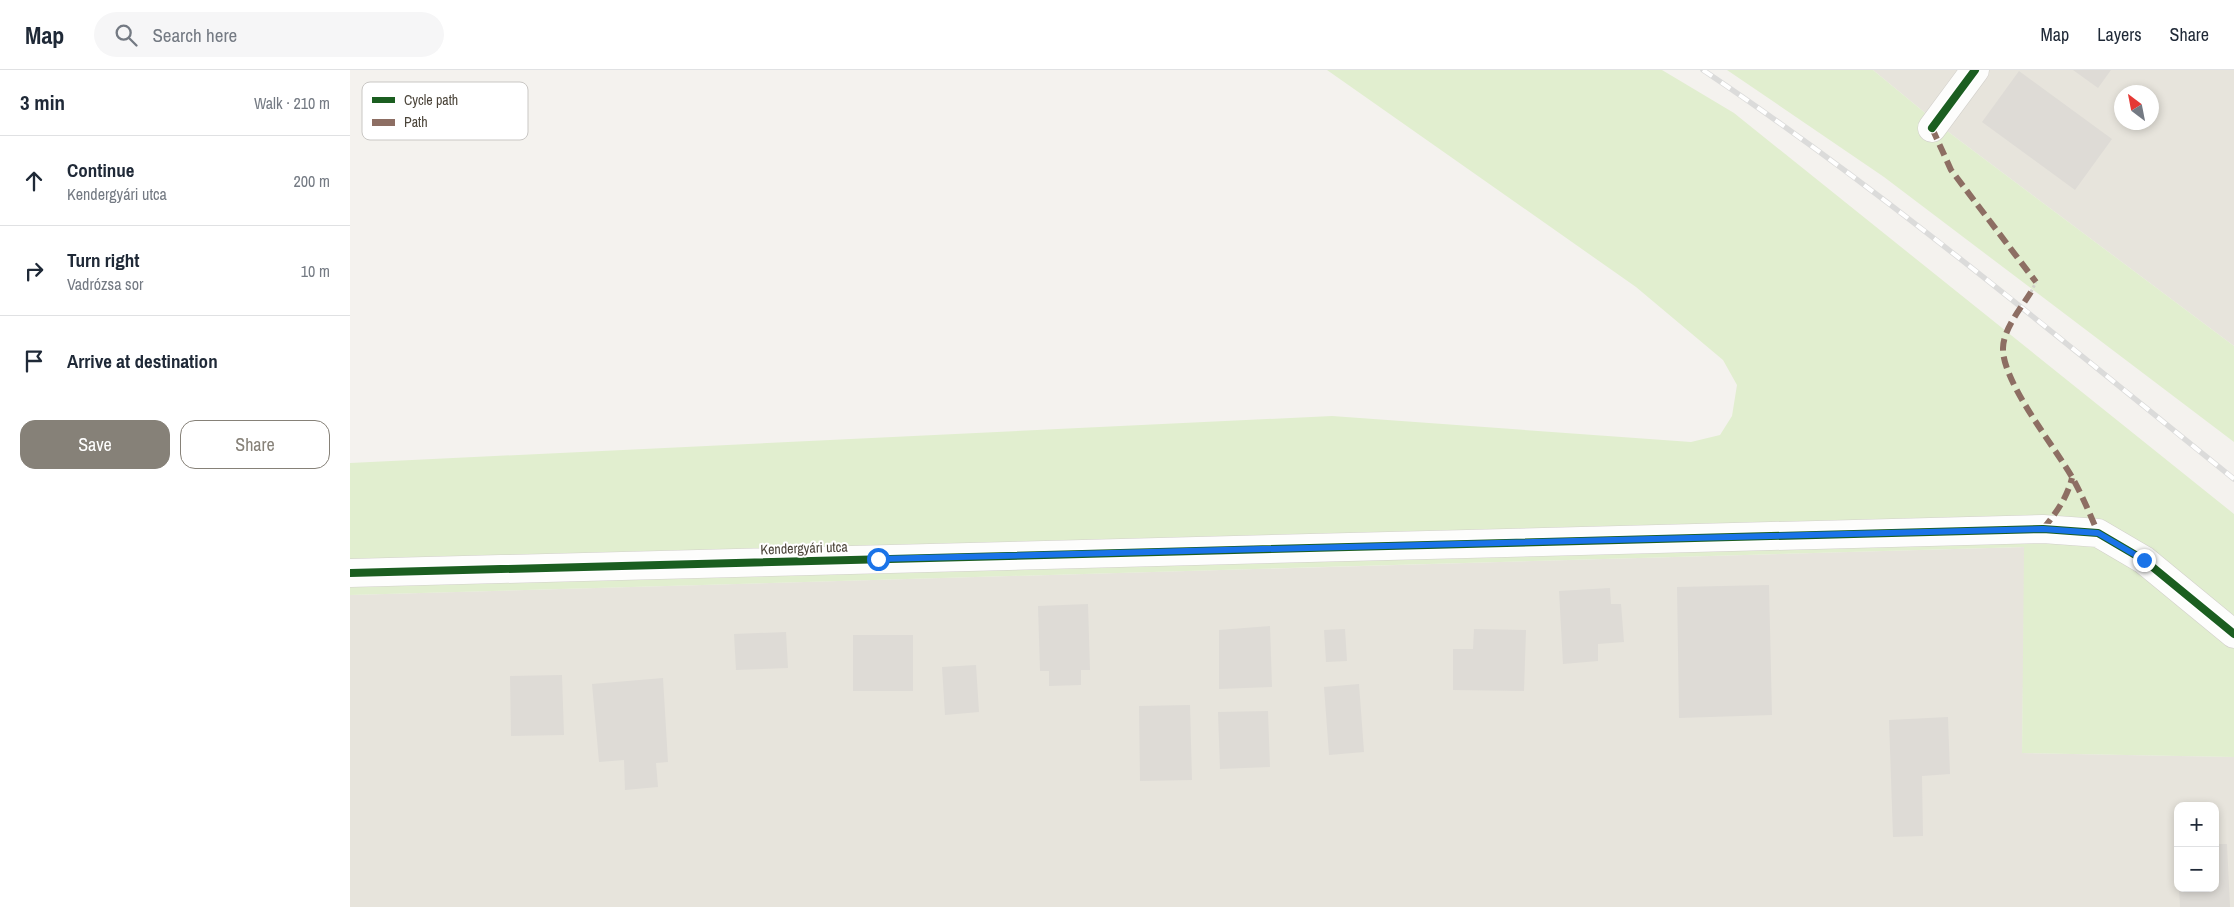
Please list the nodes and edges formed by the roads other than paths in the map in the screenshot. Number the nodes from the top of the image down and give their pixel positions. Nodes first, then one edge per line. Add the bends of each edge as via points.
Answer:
1 (1975, 70) edge
2 (1932, 128) dead end
3 (350, 573) edge
4 (2234, 634) edge

1 - 2 street
3 - 4 street, Kendergyári utca via 2043,529 2098,533 2144,560

